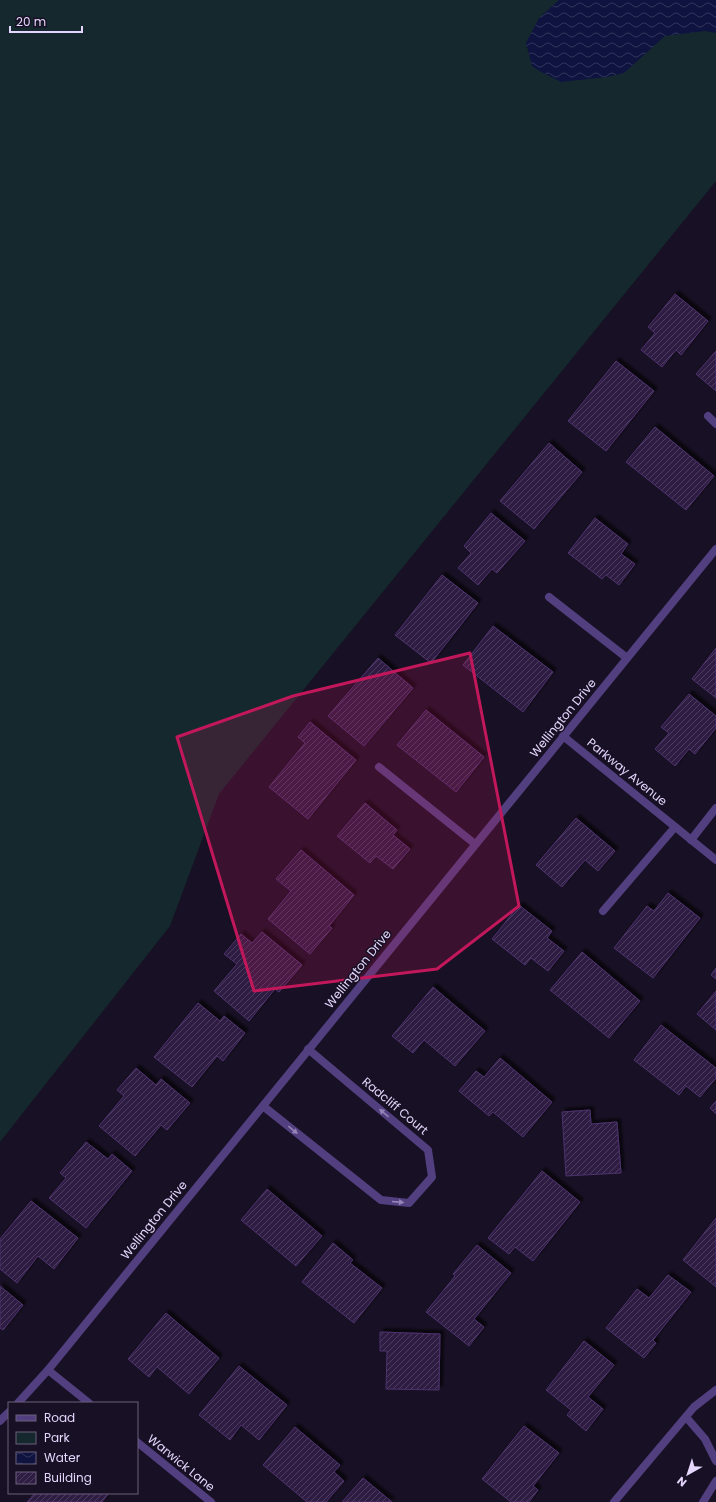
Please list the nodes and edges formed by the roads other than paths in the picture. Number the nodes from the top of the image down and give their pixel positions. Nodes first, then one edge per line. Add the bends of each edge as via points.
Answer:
1 (708, 416) dead end
2 (716, 424) edge
3 (716, 549) edge
4 (549, 597) dead end
5 (627, 658) junction
6 (563, 736) junction
7 (379, 767) dead end
8 (716, 808) edge
9 (675, 827) junction
10 (691, 840) junction
11 (475, 844) junction
12 (716, 860) edge
13 (603, 911) dead end
14 (308, 1049) junction
15 (263, 1106) junction
16 (48, 1370) junction
17 (716, 1390) edge
18 (19, 1402) edge
19 (88, 1402) edge
20 (8, 1413) edge
21 (686, 1417) junction
22 (0, 1420) edge
23 (138, 1443) edge
24 (716, 1461) edge
25 (716, 1481) edge
26 (211, 1502) edge
27 (614, 1502) edge
28 (703, 1502) edge

1 - 2 street
3 - 5 street, Wellington Drive
4 - 5 street
5 - 6 street, Wellington Drive
6 - 9 street, Parkway Avenue
6 - 11 street, Wellington Drive
7 - 11 street
8 - 10 street
9 - 10 street, Parkway Avenue
9 - 13 street
10 - 12 street, Parkway Avenue
11 - 14 street, Wellington Drive
14 - 15 street, Wellington Drive
15 -> 14 street, Radcliff Court via 381,1200 409,1203 432,1177 428,1150
15 - 16 street, Wellington Drive
16 - 18 street, Wellington Drive
16 - 19 street
17 - 21 street via 694,1407
20 - 22 street
21 - 24 street via 705,1439
21 - 27 street
23 - 26 street, Warwick Lane
25 - 28 street

